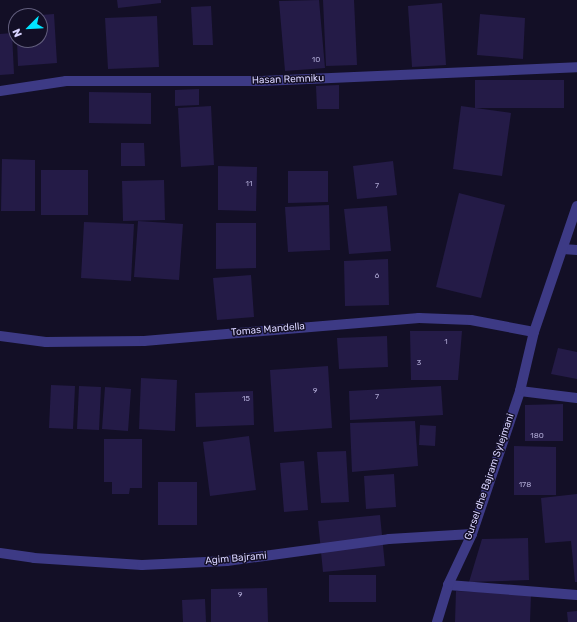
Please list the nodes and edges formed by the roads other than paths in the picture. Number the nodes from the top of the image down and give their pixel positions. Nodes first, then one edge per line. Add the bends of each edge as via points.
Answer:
1 (577, 67) edge
2 (0, 91) edge
3 (577, 206) edge
4 (563, 249) junction
5 (577, 250) edge
6 (534, 332) junction
7 (0, 336) edge
8 (520, 391) junction
9 (577, 398) edge
10 (472, 534) junction
11 (0, 553) edge
12 (448, 585) junction
13 (577, 595) edge
14 (437, 622) edge

1 - 2 street, Hasan Remniku via 262,81 66,81
3 - 4 street, Gursel dhe Bajram Sylejmani
4 - 5 street
4 - 6 street, Gursel dhe Bajram Sylejmani
6 - 7 street, Tomas Mandella via 471,320 420,318 144,341 46,342
6 - 8 street, Gursel dhe Bajram Sylejmani
8 - 9 street
8 - 10 street, Gursel dhe Bajram Sylejmani
10 - 11 street, Agim Bajrami via 389,539 227,561 142,565 34,558
10 - 12 street, Gursel dhe Bajram Sylejmani
12 - 13 street
12 - 14 street, Gursel dhe Bajram Sylejmani

